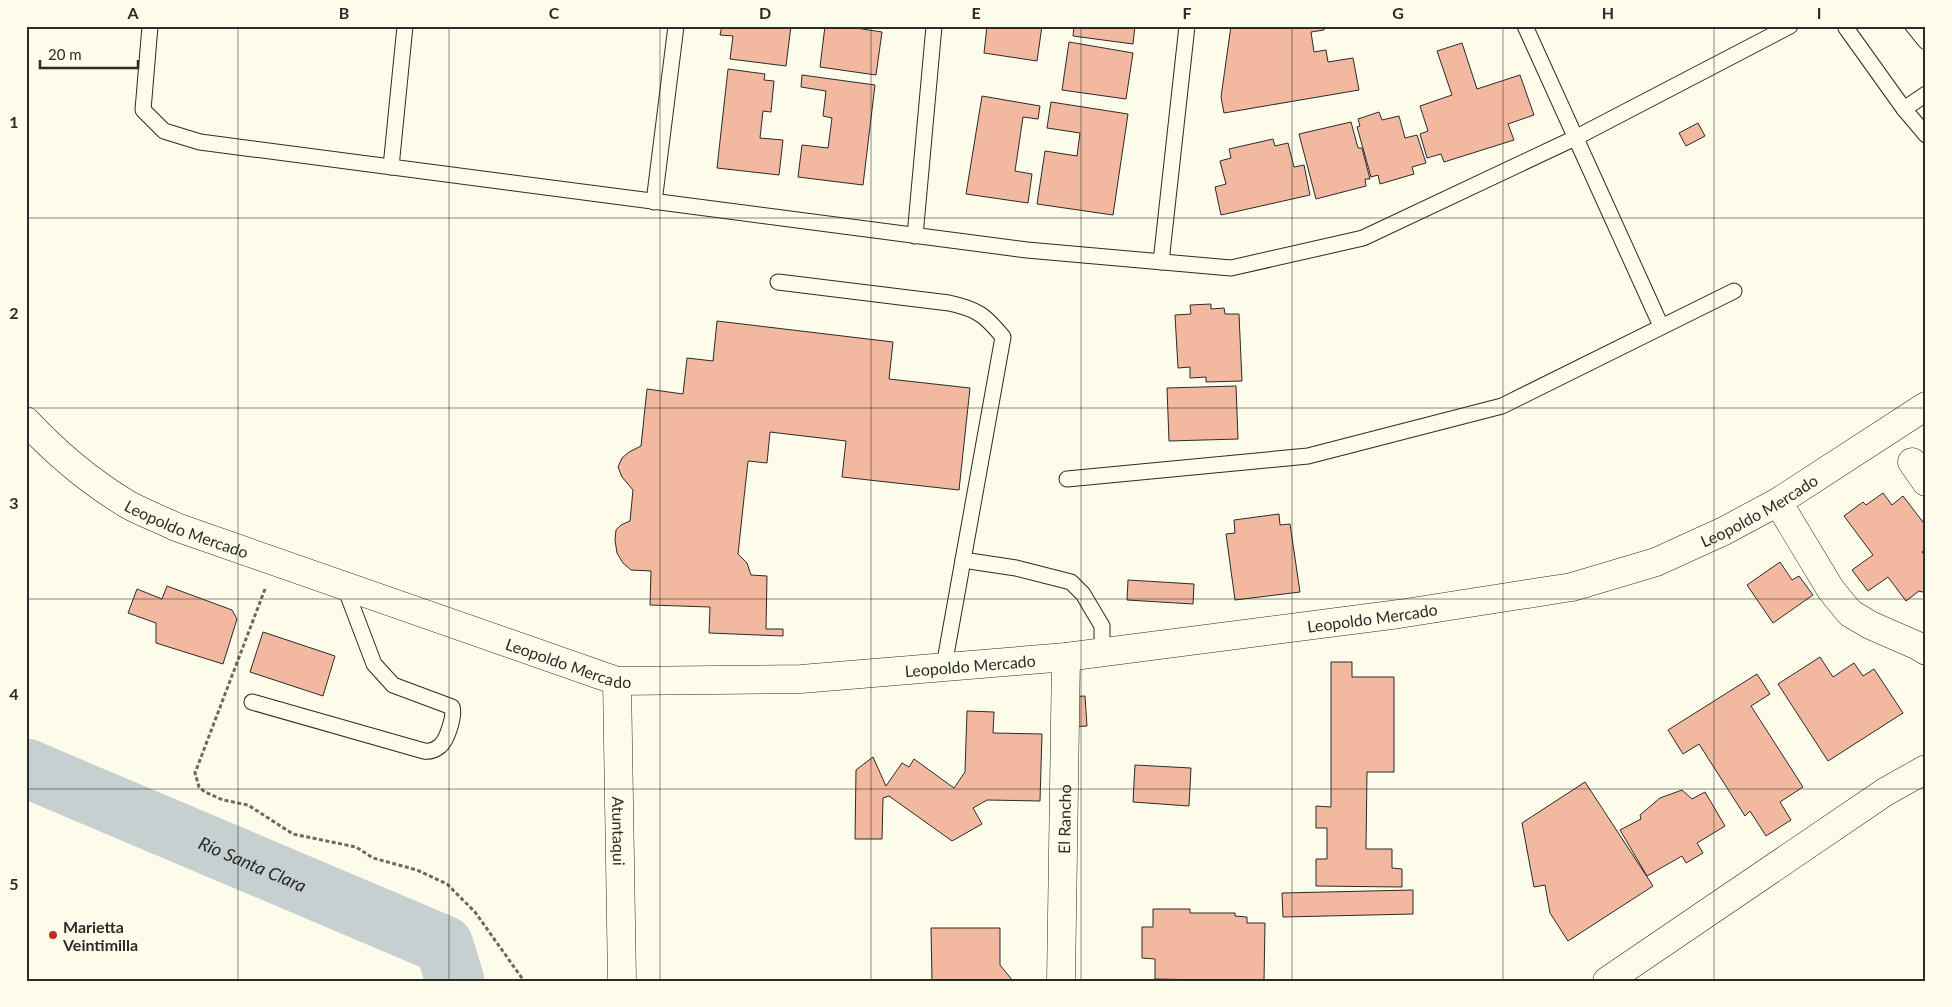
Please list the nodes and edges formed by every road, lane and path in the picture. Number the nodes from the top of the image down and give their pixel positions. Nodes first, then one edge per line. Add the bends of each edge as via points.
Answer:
1 (150, 26) edge
2 (405, 26) edge
3 (676, 26) edge
4 (934, 26) edge
5 (1187, 26) edge
6 (1525, 26) edge
7 (1790, 26) edge
8 (1913, 26) edge
9 (1849, 27) edge
10 (1926, 42) edge
11 (1926, 94) edge
12 (1904, 109) junction
13 (1926, 135) edge
14 (1575, 138) junction
15 (391, 167) junction
16 (654, 202) junction
17 (915, 236) junction
18 (1161, 262) junction
19 (778, 282) dead end
20 (1734, 290) dead end
21 (1661, 326) junction
22 (1926, 406) edge
23 (26, 421) edge
24 (1067, 479) dead end
25 (1778, 502) junction
26 (963, 560) junction
27 (276, 561) junction
28 (344, 585) junction
29 (1926, 651) edge
30 (1102, 653) junction
31 (1066, 657) junction
32 (944, 666) junction
33 (617, 681) junction
34 (252, 702) dead end
35 (1926, 769) edge
36 (524, 981) edge
37 (622, 981) edge
38 (1061, 981) edge
39 (1607, 981) edge

1 - 15 lane via 143,110 164,131 200,142
2 - 15 lane
3 - 16 lane
4 - 17 lane
5 - 18 lane
6 - 14 lane
7 - 14 lane
8 - 10 lane
9 - 12 lane
11 - 12 lane
12 - 13 lane
14 - 18 lane via 1363,238 1231,268
14 - 21 lane
15 - 16 lane
16 - 17 lane
17 - 18 lane
19 - 26 lane via 970,308 991,322 1003,337
20 - 21 lane
21 - 24 lane via 1502,406 1308,456
22 - 25 street, Leopoldo Mercado
23 - 27 street, Leopoldo Mercado via 85,476 129,505 176,527
25 - 29 street via 1830,590 1850,613
25 - 30 street, Leopoldo Mercado via 1656,562 1572,587 1399,614
26 - 30 lane via 1016,568 1071,582 1083,594 1102,626
26 - 32 lane
27 - 28 street, Leopoldo Mercado
27 - 36 path via 195,773 199,787 212,796 248,805 293,834 356,846 373,858 417,870 447,884 475,912
28 - 33 street, Leopoldo Mercado
28 - 34 lane via 374,664 382,674 393,685 452,707 454,715 443,744 435,750 424,751
30 - 31 street, Leopoldo Mercado
31 - 32 street, Leopoldo Mercado
31 - 38 street, El Rancho
32 - 33 street, Leopoldo Mercado via 801,679
33 - 37 street, Atuntaqui
35 - 39 street via 1885,792

